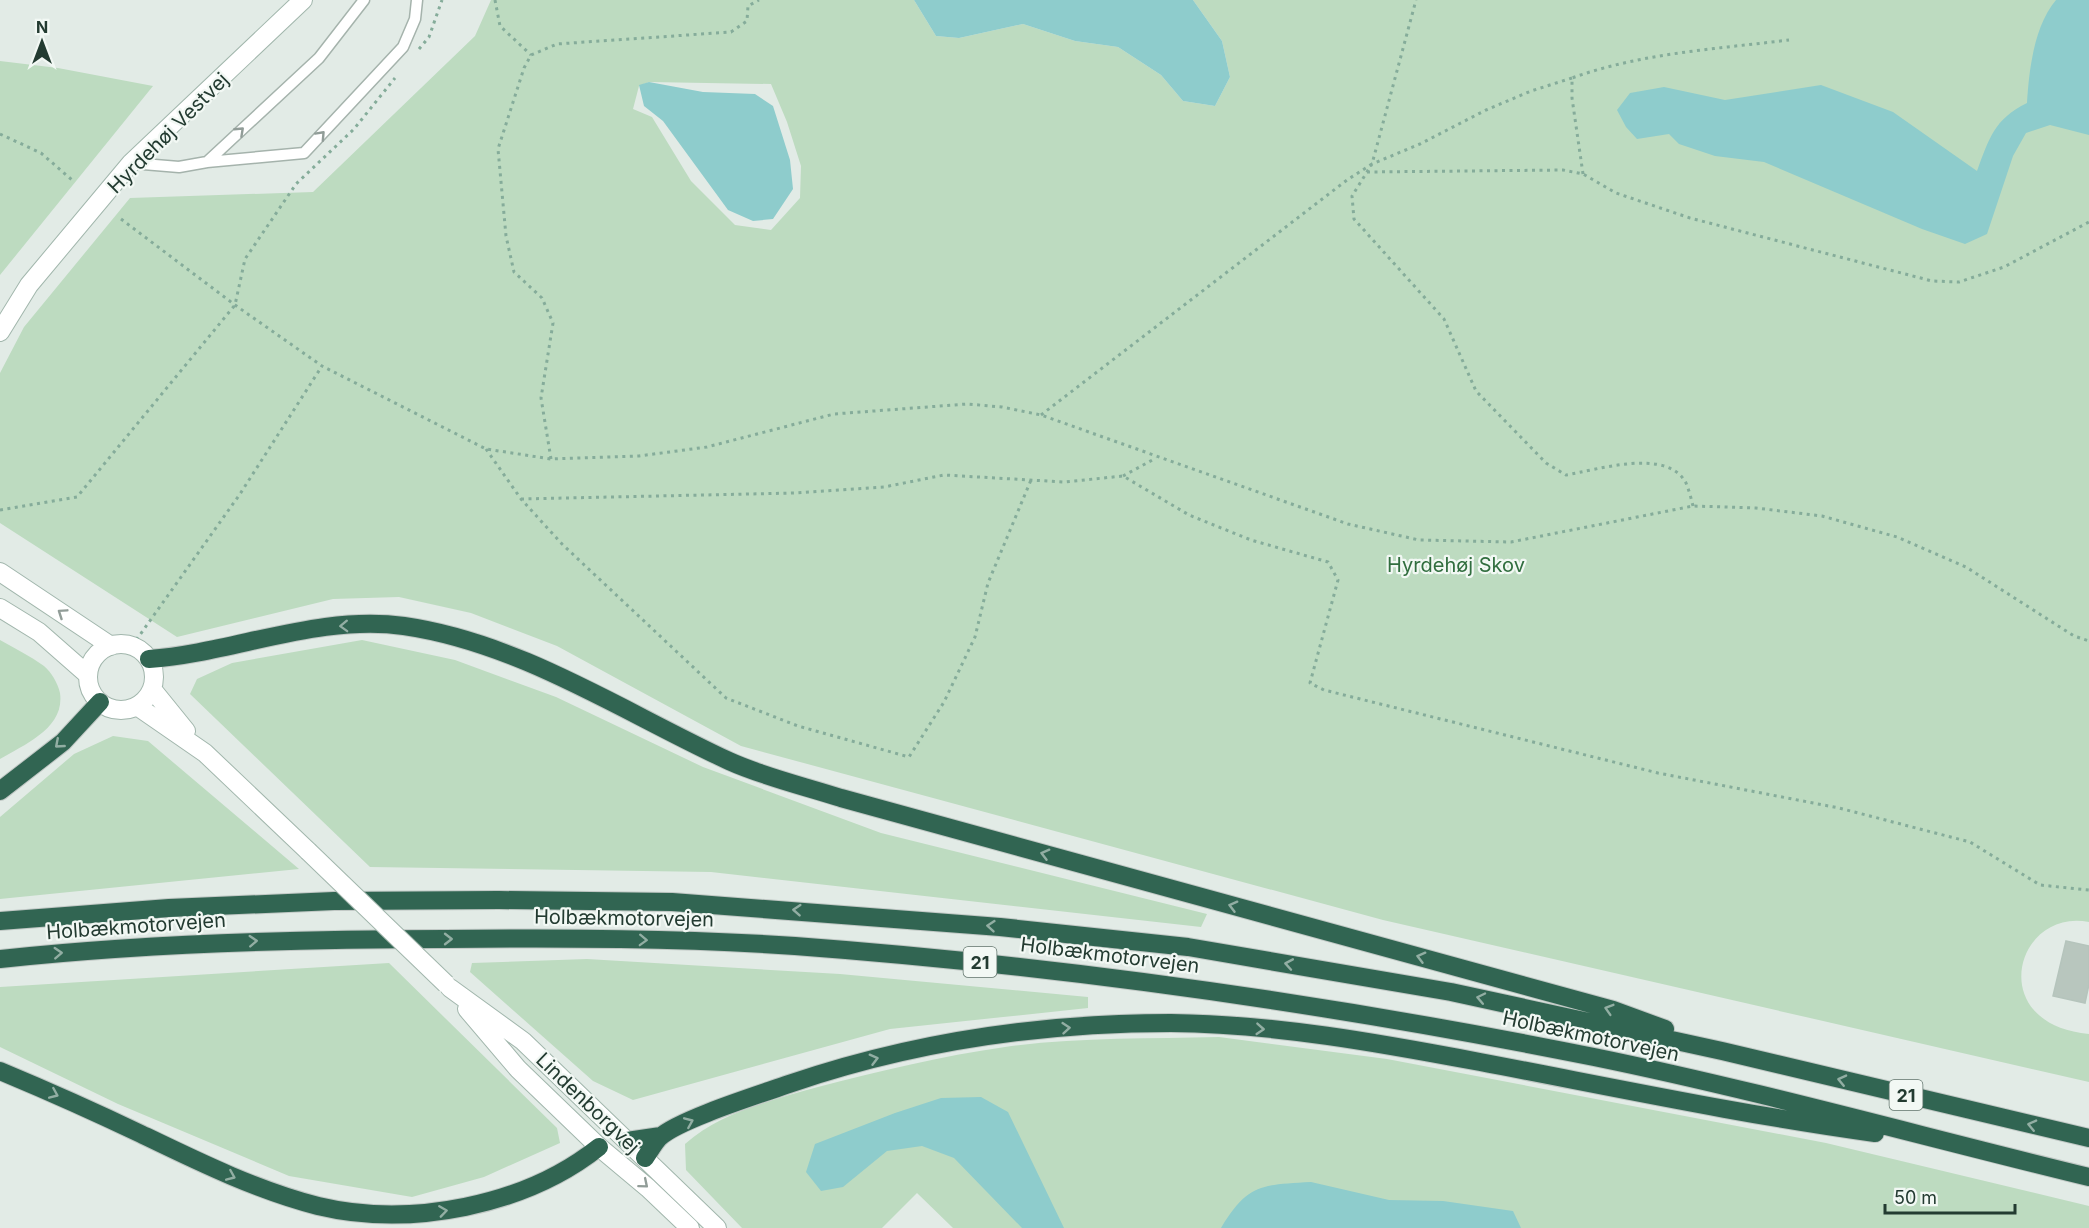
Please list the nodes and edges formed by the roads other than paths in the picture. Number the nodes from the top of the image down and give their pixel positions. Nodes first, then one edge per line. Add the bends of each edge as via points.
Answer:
1 (303, 0) edge
2 (364, 0) edge
3 (417, 0) edge
4 (207, 162) junction
5 (131, 163) junction
6 (0, 332) edge
7 (0, 572) edge
8 (0, 608) edge
9 (111, 646) junction
10 (148, 659) junction
11 (88, 675) junction
12 (152, 689) junction
13 (100, 702) junction
14 (136, 706) junction
15 (205, 753) junction
16 (0, 791) edge
17 (0, 921) edge
18 (0, 959) edge
19 (448, 986) junction
20 (1722, 1051) junction
21 (0, 1071) edge
22 (603, 1134) junction
23 (661, 1136) junction
24 (2089, 1138) edge
25 (627, 1141) junction
26 (1944, 1142) junction
27 (645, 1158) junction
28 (2089, 1177) edge
29 (690, 1228) edge
30 (717, 1228) edge

1 - 5 main road, Hyrdehøj Vestvej
4 -> 2 lane via 319,58
4 -> 3 lane via 304,153 403,47 416,19
4 - 5 lane via 179,167
5 - 6 main road, Hyrdehøj Vestvej via 29,285
9 -> 7 main road
8 - 11 main road via 39,632
9 - 10 main road via 132,646
9 - 11 main road via 95,657
10 - 12 main road via 154,679
20 -> 10 highway via 1613,1010 841,798 764,773 731,762 519,657 448,636 402,626 339,625 178,657
11 - 13 main road via 91,690
12 - 14 main road
12 - 15 main road, Lindenborgvej
13 - 14 main road via 117,710
13 -> 16 highway via 63,742
14 - 15 main road, Lindenborgvej
15 - 19 main road, Lindenborgvej, bridge
20 -> 17 highway, Holbækmotorvejen / 21 via 1451,992 1188,947 820,912 672,902 334,901
18 -> 26 highway, Holbækmotorvejen / 21 via 292,939 593,938 791,946 990,963 1205,989 1410,1023 1821,1108
19 - 22 main road, Lindenborgvej via 518,1069
19 - 22 main road, Lindenborgvej via 523,1041
24 -> 20 highway, Holbækmotorvejen / 21
21 -> 22 highway via 235,1179 320,1206 385,1214 428,1213 480,1205 525,1190 578,1164
22 - 25 main road
22 -> 29 main road, Lindenborgvej via 648,1188
23 - 25 highway
23 -> 26 highway via 739,1101 904,1051 1006,1033 1174,1023 1378,1043 1802,1123
23 - 27 highway
25 - 27 main road, Lindenborgvej
26 - 28 highway, Holbækmotorvejen / 21
27 - 30 main road, Lindenborgvej

